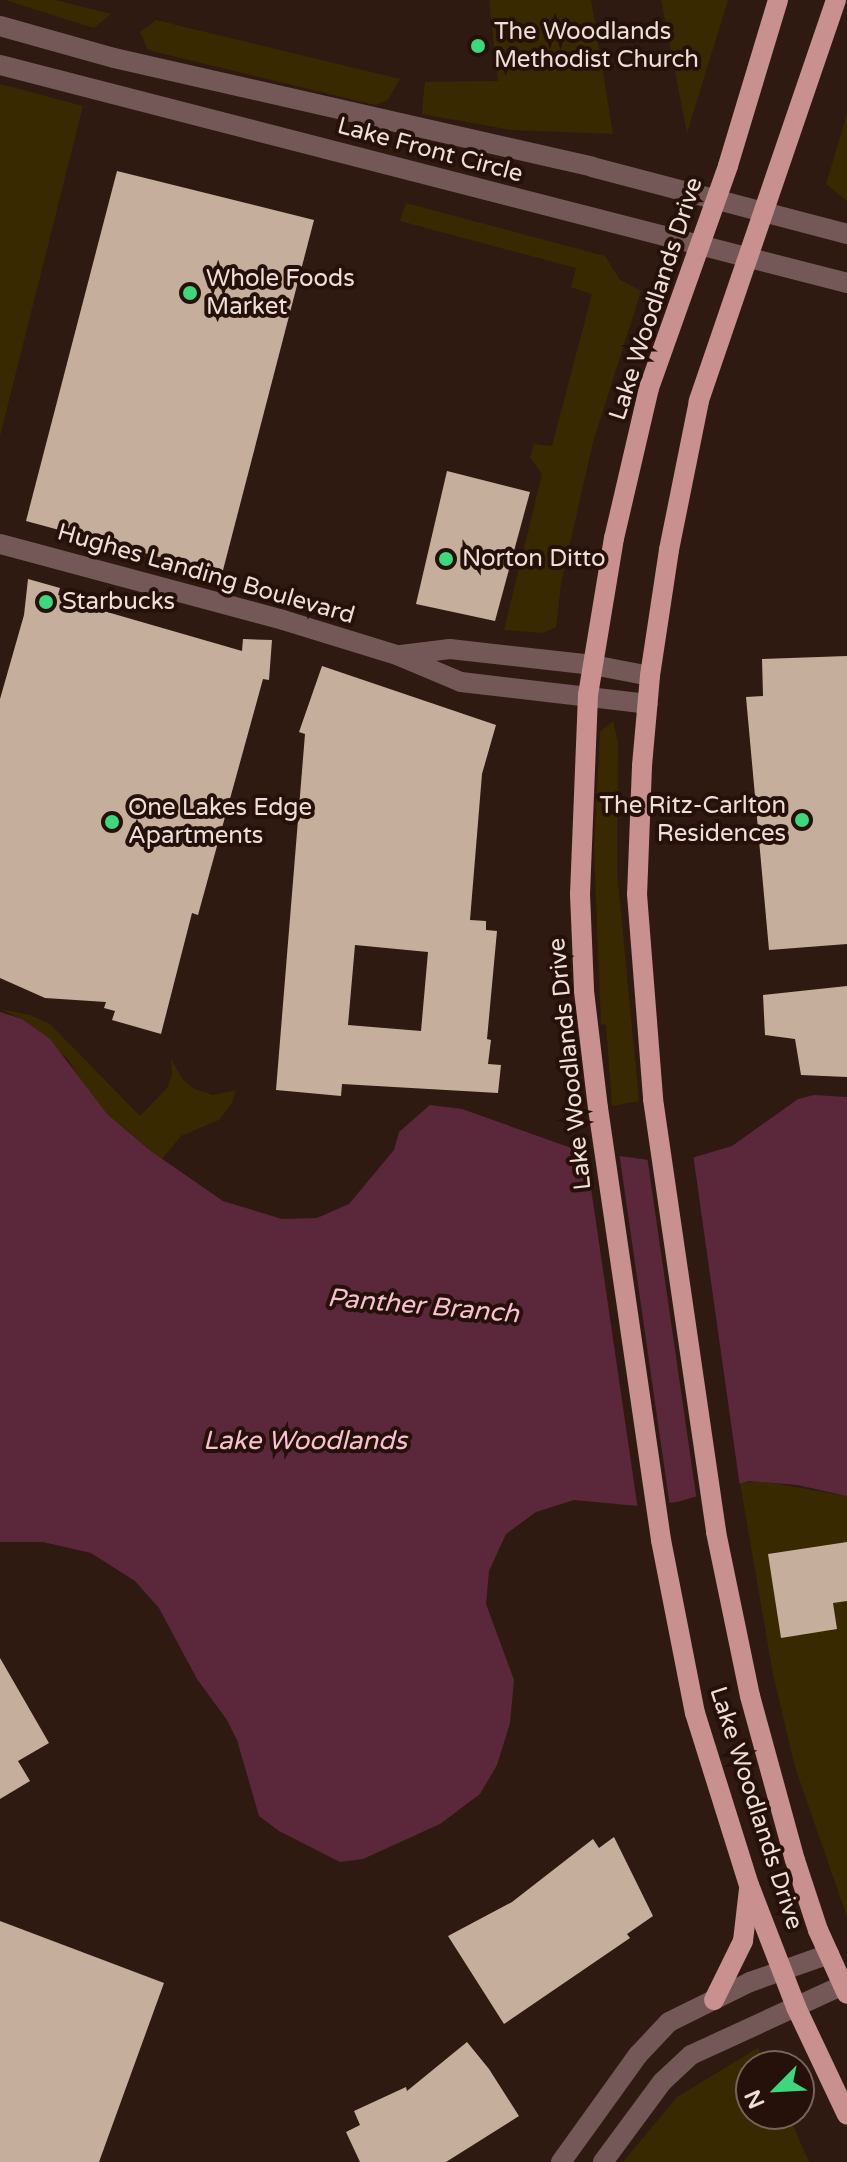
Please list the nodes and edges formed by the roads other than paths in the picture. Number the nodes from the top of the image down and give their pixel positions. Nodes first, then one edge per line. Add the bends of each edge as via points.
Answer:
1 (778, 0) edge
2 (836, 0) edge
3 (0, 26) edge
4 (0, 65) edge
5 (714, 200) junction
6 (766, 210) junction
7 (847, 234) edge
8 (700, 244) junction
9 (750, 256) junction
10 (846, 278) edge
11 (0, 544) edge
12 (397, 655) junction
13 (593, 665) junction
14 (650, 676) junction
15 (588, 695) junction
16 (648, 704) junction
17 (749, 1885) junction
18 (829, 1954) junction
19 (783, 1973) junction
20 (845, 1990) edge
21 (714, 2000) junction
22 (796, 2007) junction
23 (847, 2115) edge
24 (561, 2162) edge
25 (603, 2162) edge

1 - 5 main road, Lake Woodlands Drive
2 - 6 main road, Lake Woodlands Drive
3 - 5 street, Lake Front Circle via 114,58 592,167
4 - 8 street, Lake Front Circle
5 - 6 street, Lake Front Circle
5 - 8 main road, Lake Woodlands Drive
6 - 7 street, Lake Front Circle
6 - 9 main road, Lake Woodlands Drive
8 - 9 street, Lake Front Circle
8 - 13 main road, Lake Woodlands Drive via 649,388 614,538
9 - 10 street, Lake Front Circle
9 - 14 main road, Lake Woodlands Drive via 699,401
11 - 12 street, Hughes Landing Boulevard
12 - 13 street, Hughes Landing Boulevard via 450,649
12 - 15 street, Hughes Landing Boulevard via 461,682
13 - 14 street, Hughes Landing Boulevard
13 - 15 main road, Lake Woodlands Drive
14 - 16 main road, Lake Woodlands Drive
15 - 16 street, Hughes Landing Boulevard
15 - 17 main road, Lake Woodlands Drive via 580,894 584,991 598,1108 661,1540 695,1713
16 - 18 main road, Lake Woodlands Drive via 637,894 653,1099 716,1532 750,1696 795,1860
17 - 19 main road, Lake Woodlands Drive
17 - 21 main road via 743,1941
18 - 19 street
18 - 20 main road, Lake Woodlands Drive
19 - 21 street
19 - 22 main road, Lake Woodlands Drive
20 - 22 street
21 - 24 street via 669,2022 648,2044
22 - 23 main road, Lake Woodlands Drive
22 - 25 street via 691,2055 662,2082

